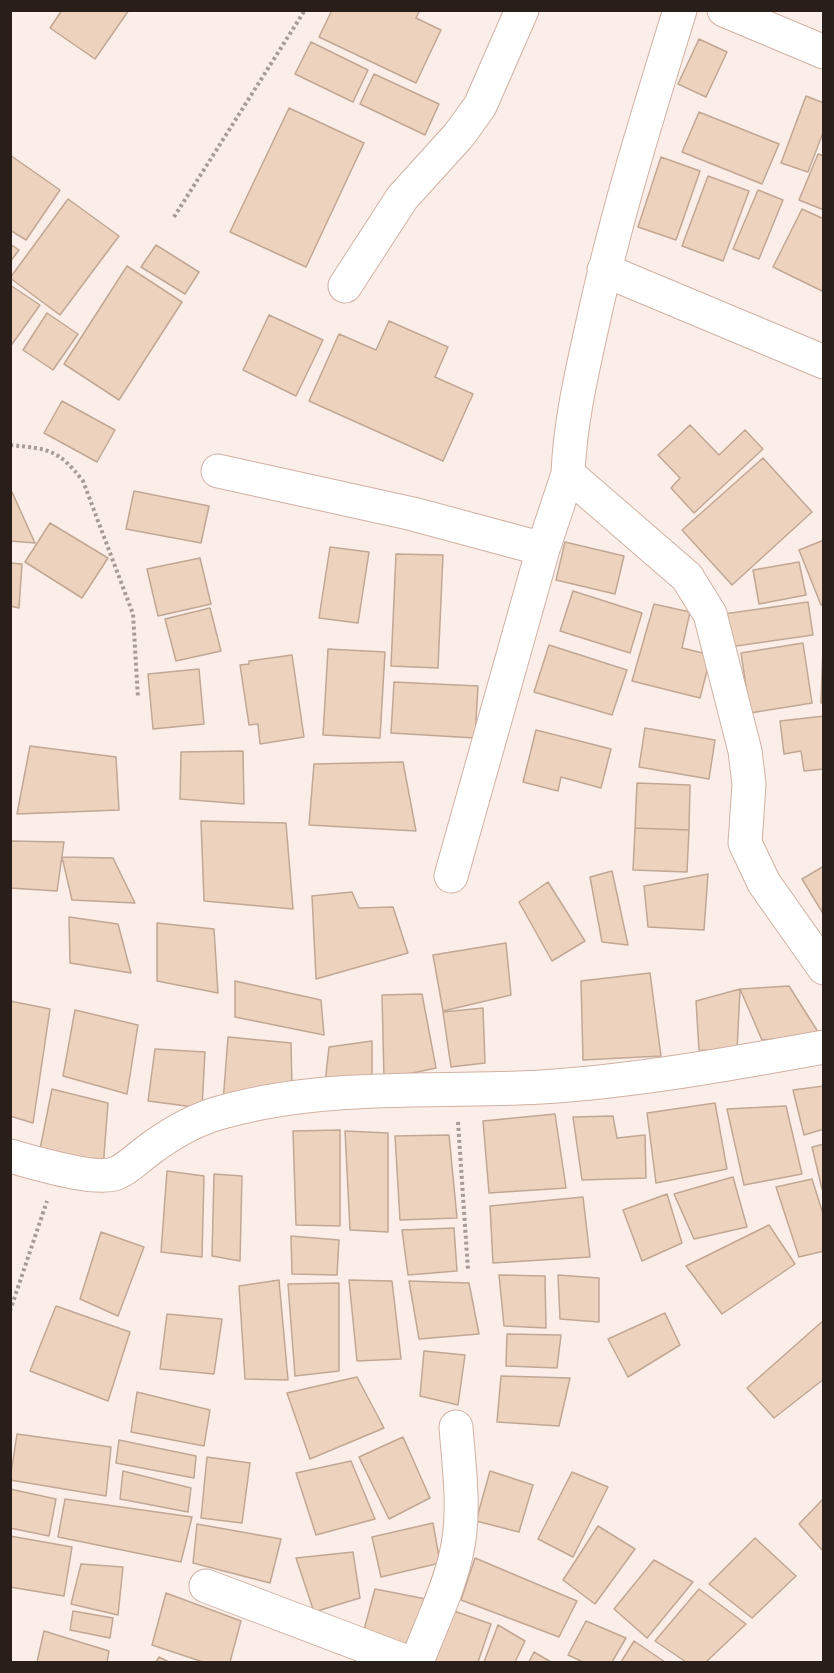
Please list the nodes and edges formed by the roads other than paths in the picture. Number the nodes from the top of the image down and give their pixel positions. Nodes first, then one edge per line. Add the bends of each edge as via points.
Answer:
1 (522, 10) edge
2 (680, 10) edge
3 (724, 10) edge
4 (824, 52) edge
5 (604, 270) junction
6 (345, 286) dead end
7 (824, 362) edge
8 (218, 471) dead end
9 (568, 474) junction
10 (543, 549) junction
11 (451, 876) dead end
12 (824, 968) edge
13 (824, 1047) edge
14 (10, 1156) edge
15 (456, 1427) dead end
16 (206, 1586) dead end
17 (407, 1662) edge
18 (417, 1662) edge

1 - 6 street via 480,106 402,198
2 - 5 street
3 - 4 street
5 - 7 street
5 - 9 street via 574,405
8 - 10 street via 413,514
9 - 10 street
9 - 12 street via 687,577 710,614 745,751 749,783 745,843 764,883
10 - 11 street
13 - 14 street via 670,1074 540,1087 312,1095 253,1103 206,1116 175,1131 117,1173 104,1176
15 - 18 street via 460,1486 456,1555
16 - 17 street

